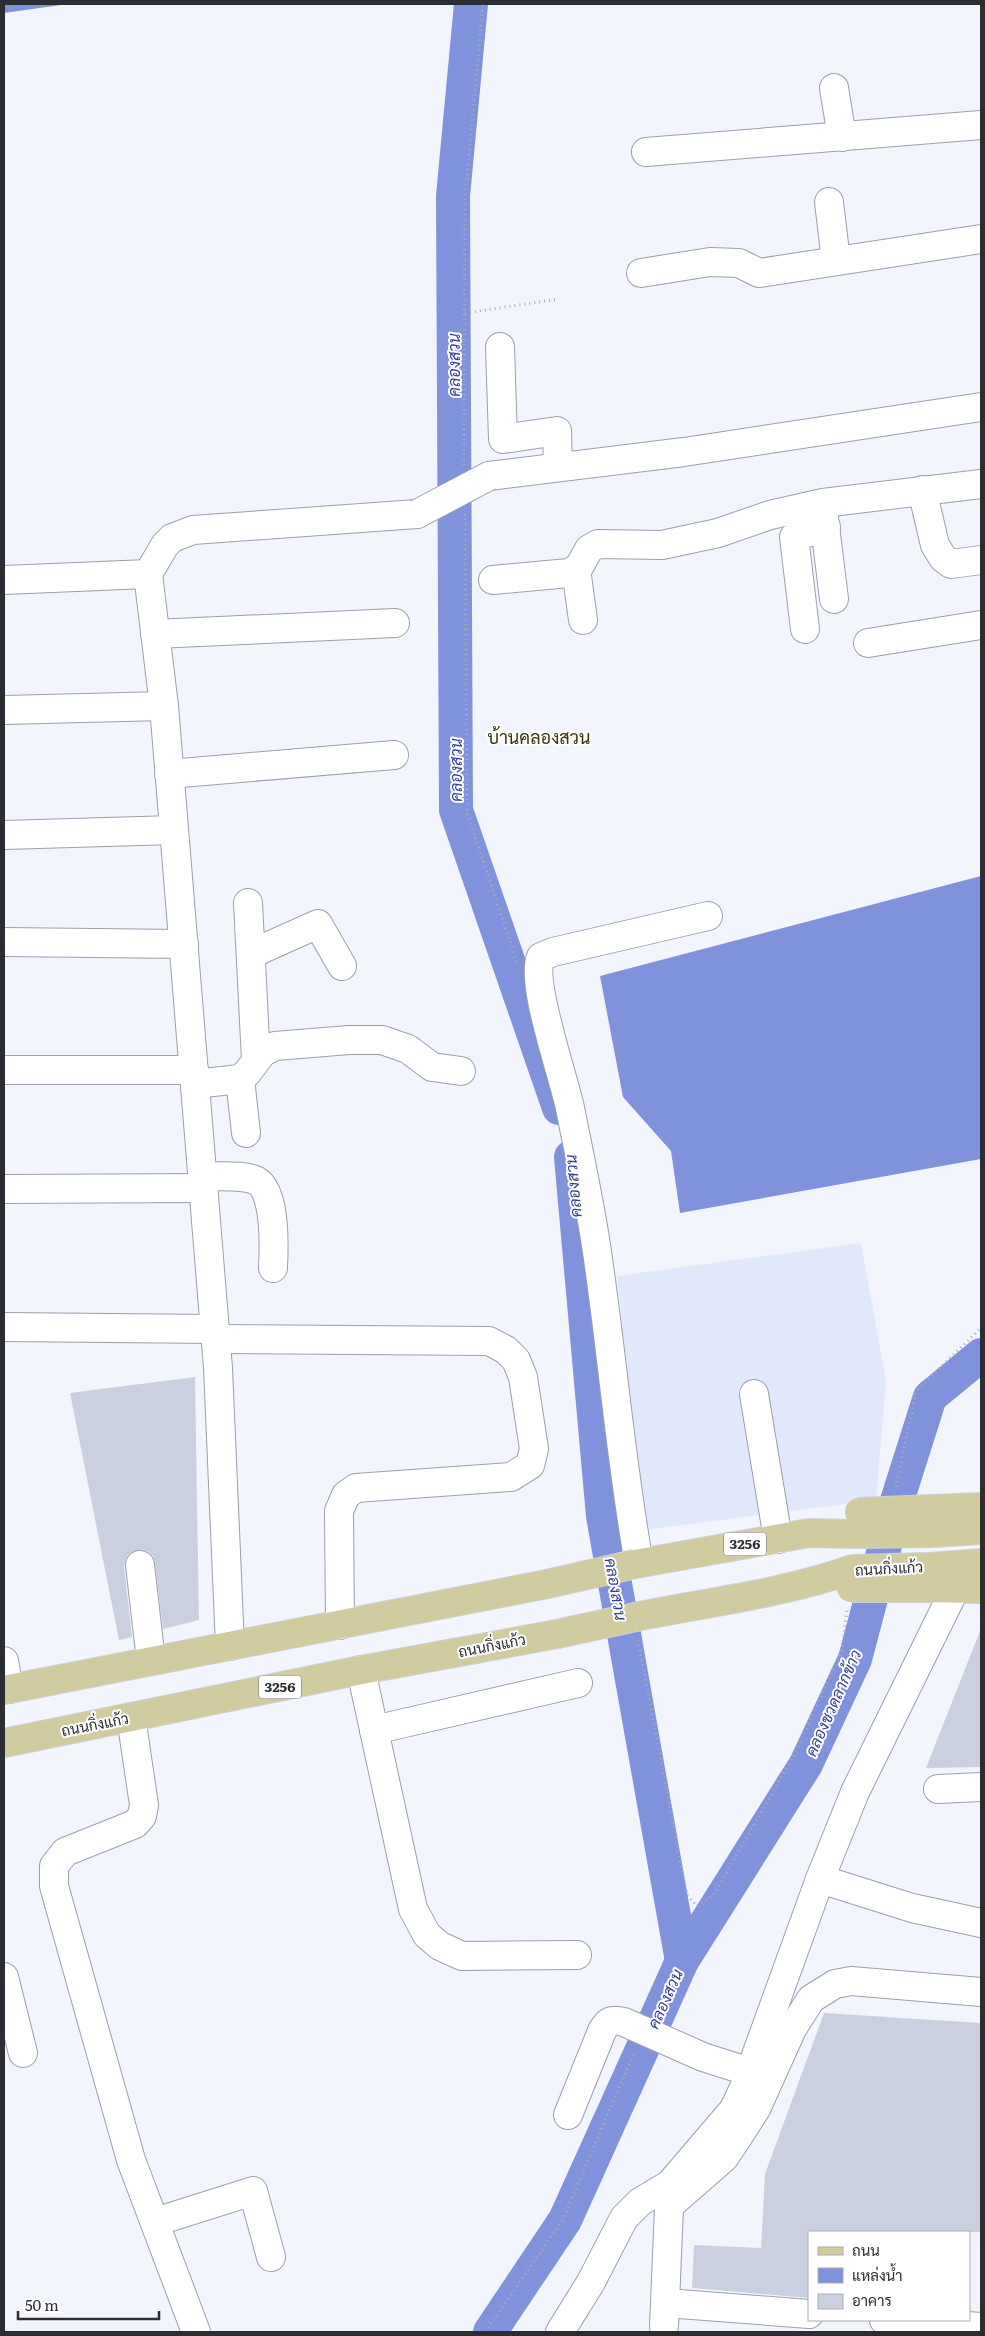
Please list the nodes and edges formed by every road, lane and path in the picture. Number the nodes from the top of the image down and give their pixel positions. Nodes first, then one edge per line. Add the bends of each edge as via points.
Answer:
1 (483, 4) edge
2 (834, 88) dead end
3 (981, 125) edge
4 (842, 137) junction
5 (646, 152) dead end
6 (829, 202) dead end
7 (981, 239) edge
8 (836, 261) junction
9 (641, 273) dead end
10 (559, 299) dead end
11 (465, 312) junction
12 (500, 347) dead end
13 (981, 407) edge
14 (558, 467) junction
15 (477, 473) junction
16 (981, 484) edge
17 (922, 490) junction
18 (464, 510) dead end
19 (824, 515) junction
20 (981, 560) edge
21 (576, 569) junction
22 (148, 574) junction
23 (4, 580) edge
24 (494, 580) dead end
25 (834, 599) dead end
26 (583, 620) dead end
27 (395, 623) dead end
28 (981, 625) edge
29 (805, 629) dead end
30 (155, 634) junction
31 (868, 643) dead end
32 (164, 706) junction
33 (4, 710) edge
34 (394, 755) dead end
35 (169, 774) junction
36 (174, 830) junction
37 (4, 835) edge
38 (248, 903) dead end
39 (708, 916) dead end
40 (4, 942) edge
41 (184, 944) junction
42 (251, 954) junction
43 (342, 966) dead end
44 (520, 972) dead end
45 (248, 1069) junction
46 (4, 1070) edge
47 (461, 1071) dead end
48 (195, 1077) junction
49 (246, 1133) dead end
50 (203, 1182) junction
51 (4, 1190) edge
52 (273, 1268) dead end
53 (4, 1327) edge
54 (981, 1328) edge
55 (216, 1334) junction
56 (754, 1394) dead end
57 (895, 1496) dead end
58 (981, 1507) edge
59 (933, 1521) junction
60 (981, 1530) edge
61 (778, 1539) junction
62 (981, 1563) edge
63 (637, 1564) junction
64 (140, 1566) dead end
65 (927, 1578) junction
66 (845, 1584) junction
67 (981, 1589) edge
68 (955, 1590) junction
69 (340, 1625) junction
70 (639, 1628) junction
71 (230, 1646) junction
72 (4, 1661) edge
73 (151, 1661) junction
74 (361, 1670) junction
75 (578, 1683) dead end
76 (6, 1689) edge
77 (131, 1717) junction
78 (374, 1730) junction
79 (4, 1743) edge
80 (981, 1787) edge
81 (938, 1789) dead end
82 (820, 1879) junction
83 (981, 1923) edge
84 (577, 1955) dead end
85 (4, 1977) edge
86 (981, 1992) edge
87 (645, 2031) junction
88 (23, 2053) dead end
89 (750, 2072) junction
90 (568, 2115) dead end
91 (670, 2194) junction
92 (154, 2222) junction
93 (271, 2257) dead end
94 (808, 2314) edge
95 (898, 2321) edge
96 (981, 2327) edge
97 (196, 2332) edge
98 (485, 2332) edge
99 (560, 2332) edge

1 - 11 path via 465,200
2 - 4 street
3 - 4 street
4 - 5 street
6 - 8 street
7 - 8 street
8 - 9 street via 759,273 739,263 710,262
10 - 11 path
11 - 15 path
12 - 14 street via 503,439 557,431
13 - 14 street via 684,452
14 - 15 street
15 - 22 street, bridge via 417,514 193,530 172,538
16 - 17 street
17 - 19 street
17 - 20 street via 938,552 951,564
18 - 44 path via 468,813
19 - 21 street via 770,514 718,533 662,545 598,544 589,549
19 - 25 street
19 - 29 street via 794,537
21 - 24 street via 569,573
21 - 26 street
22 - 23 street
22 - 30 street
27 - 30 street
28 - 31 street
30 - 32 street
32 - 33 street
32 - 35 street
34 - 35 street
35 - 36 street
36 - 37 street
36 - 41 street
38 - 42 street
39 - 63 street via 552,952 541,958 538,964 540,993 569,1102 596,1244
40 - 41 street
41 - 48 street
42 - 43 street via 318,924
42 - 45 street
45 - 47 street via 263,1052 275,1046 382,1040 408,1049 432,1067
45 - 48 street
45 - 49 street
46 - 48 street
48 - 50 street
50 - 51 street
50 - 52 street via 248,1178 263,1187 268,1196 274,1240
50 - 55 street
53 - 55 street
54 - 57 path via 916,1391
55 - 69 street via 489,1342 506,1350 516,1360 523,1377 534,1449 530,1465 511,1477 356,1488 346,1496 339,1512
55 - 71 street
56 - 61 street
58 - 59 main road
59 - 60 main road, 3256
59 - 61 main road, 3256, bridge via 858,1523
61 - 63 main road, 3256
62 - 65 main road, ถนนกิ่งแก้ว / 3256
63 - 69 main road, 3256, bridge
64 - 73 street
65 - 66 main road, ถนนกิ่งแก้ว / 3256, bridge
65 - 68 main road
66 - 70 main road, ถนนกิ่งแก้ว / 3256
66 - 70 path via 842,1650 794,1755 713,1896 697,1906 687,1896
67 - 68 main road
68 - 82 street via 855,1792
69 - 71 main road, 3256
70 - 74 main road, ถนนกิ่งแก้ว / 3256, bridge via 557,1634
71 - 73 main road, 3256
72 - 76 street
73 - 76 main road, 3256
74 - 77 main road, ถนนกิ่งแก้ว / 3256
74 - 78 street
75 - 78 street
77 - 79 main road, ถนนกิ่งแก้ว / 3256
77 - 92 street via 144,1805 142,1816 135,1824 65,1852 54,1866 54,1886 131,2160
78 - 84 street via 413,1909 427,1935 440,1946 462,1956
80 - 81 street
82 - 83 street via 912,1908
82 - 89 street
85 - 88 street
86 - 91 street via 851,1981 835,1984 811,1999 792,2029 756,2109 724,2158
87 - 89 street via 703,2057
87 - 90 street via 614,2019 606,2023
87 - 98 path via 562,2221
89 - 91 street via 734,2109
91 - 94 street via 665,2315
91 - 99 street via 640,2202 624,2218 591,2282
92 - 93 street via 253,2191
92 - 97 street
95 - 96 street

